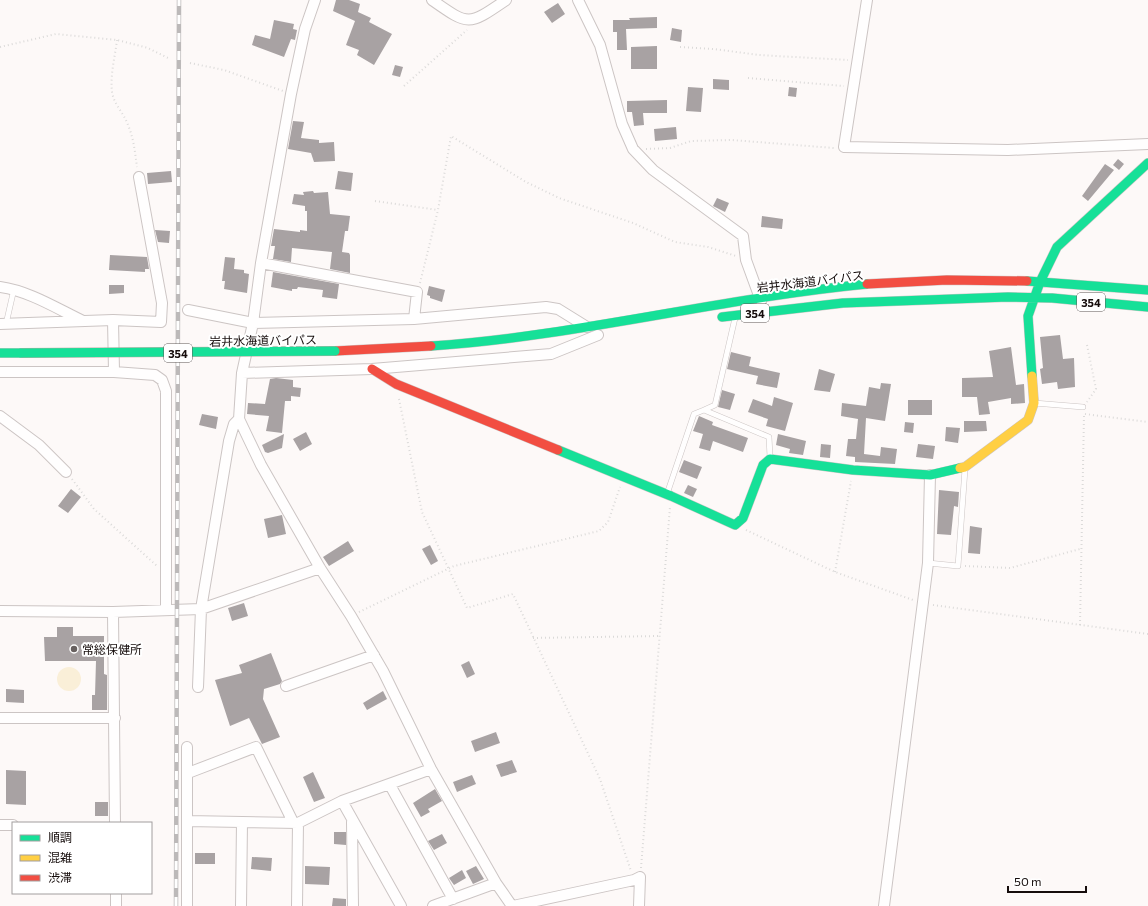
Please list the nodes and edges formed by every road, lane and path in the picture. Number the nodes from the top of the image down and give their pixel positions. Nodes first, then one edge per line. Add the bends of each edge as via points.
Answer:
1 (316, 0) edge
2 (432, 0) edge
3 (506, 0) edge
4 (578, 0) edge
5 (867, 0) edge
6 (479, 18) junction
7 (117, 40) junction
8 (0, 47) edge
9 (680, 47) dead end
10 (170, 59) dead end
11 (858, 61) junction
12 (190, 63) dead end
13 (748, 78) dead end
14 (404, 86) dead end
15 (854, 87) junction
16 (291, 94) junction
17 (1148, 144) edge
18 (844, 147) junction
19 (633, 149) junction
20 (1148, 163) edge
21 (138, 177) joint
22 (376, 200) dead end
23 (438, 210) junction
24 (746, 260) junction
25 (261, 262) junction
26 (1040, 282) junction
27 (0, 287) edge
28 (14, 289) junction
29 (1148, 290) edge
30 (417, 292) junction
31 (1033, 298) junction
32 (760, 299) junction
33 (1148, 307) edge
34 (188, 310) dead end
35 (762, 312) junction
36 (736, 315) junction
37 (414, 319) junction
38 (713, 319) dead end
39 (113, 320) junction
40 (85, 322) junction
41 (253, 323) junction
42 (3, 324) edge
43 (589, 328) junction
44 (602, 334) joint
45 (478, 343) junction
46 (1087, 345) dead end
47 (0, 353) edge
48 (372, 369) junction
49 (0, 372) edge
50 (114, 372) junction
51 (242, 373) junction
52 (396, 384) junction
53 (1034, 403) junction
54 (1083, 407) junction
55 (704, 410) junction
56 (1084, 414) junction
57 (0, 416) edge
58 (239, 419) junction
59 (1148, 422) edge
60 (770, 460) junction
61 (965, 467) junction
62 (853, 470) junction
63 (66, 472) joint
64 (930, 475) junction
65 (623, 477) junction
66 (669, 495) junction
67 (735, 524) junction
68 (1080, 549) junction
69 (928, 563) junction
70 (958, 566) junction
71 (320, 568) junction
72 (448, 569) junction
73 (835, 572) junction
74 (166, 575) junction
75 (923, 603) junction
76 (201, 609) junction
77 (166, 610) junction
78 (0, 611) edge
79 (114, 612) junction
80 (352, 616) junction
81 (1080, 625) junction
82 (1148, 634) edge
83 (659, 636) junction
84 (533, 638) junction
85 (374, 655) junction
86 (286, 686) dead end
87 (198, 687) dead end
88 (0, 718) edge
89 (115, 718) junction
90 (187, 747) dead end
91 (431, 769) junction
92 (188, 773) junction
93 (390, 785) junction
94 (342, 801) junction
95 (352, 820) junction
96 (187, 821) junction
97 (115, 822) edge
98 (242, 822) junction
99 (295, 822) junction
100 (0, 825) edge
101 (12, 825) edge
102 (637, 879) junction
103 (496, 884) junction
104 (116, 894) edge
105 (453, 899) junction
106 (116, 906) edge
107 (187, 906) edge
108 (242, 906) edge
109 (297, 906) edge
110 (353, 906) edge
111 (401, 906) edge
112 (433, 906) edge
113 (512, 906) edge
114 (639, 906) edge
115 (884, 906) edge

1 - 16 street via 305,29
2 - 6 street via 454,16 469,20
3 - 6 street
4 - 19 street via 600,45 622,124
5 - 11 street
6 - 14 path
7 - 8 path via 56,34
7 - 10 path via 148,48
7 - 21 path via 111,80 113,94 134,141
9 - 11 path
11 - 15 street
12 - 16 path via 224,70
13 - 15 path
15 - 18 street
16 - 25 street
17 - 18 street via 1008,150
18 - 19 path via 829,149 732,140 690,141 670,148
19 - 24 street via 653,170 743,236
20 - 26 main road via 1058,247
21 - 39 street via 162,303 161,322
22 - 23 path
23 - 24 path via 451,136 526,182 559,198 675,242 708,247
23 - 30 path
24 - 32 street
25 - 30 street
25 - 41 street
26 - 29 main road, 岩井水海道バイパス / 354
26 - 31 main road
26 - 32 main road, 岩井水海道バイパス / 354 via 900,283 828,288
27 - 28 street
28 - 40 street
28 - 42 lane
30 - 37 street
31 - 33 main road, 岩井水海道バイパス / 354
31 - 35 main road, 岩井水海道バイパス / 354 via 843,303
31 - 53 main road via 1028,316
32 - 35 street
32 - 43 main road, 岩井水海道バイパス / 354
34 - 41 street
35 - 36 main road, 岩井水海道バイパス / 354
36 - 38 main road, 岩井水海道バイパス / 354
36 - 55 lane via 715,405
37 - 41 street
37 - 43 street via 546,308 558,309
39 - 40 street
39 - 50 street
40 - 42 street
41 - 51 street
43 - 45 main road, 岩井水海道バイパス / 354
44 - 45 main road, 岩井水海道バイパス / 354 via 548,340
44 - 48 street via 551,354
45 - 47 main road, 岩井水海道バイパス / 354, bridge via 335,350
46 - 54 path via 1096,389
48 - 51 street
48 - 52 main road
49 - 50 street
50 - 74 street via 155,375 162,380 166,390
51 - 58 street
52 - 65 main road
52 - 72 path via 422,512
53 - 54 lane
53 - 61 main road via 1028,420
54 - 56 path
55 - 60 lane via 770,437
55 - 66 lane via 694,414
56 - 59 path
56 - 68 path
57 - 63 street via 39,445
58 - 71 street via 261,465
58 - 76 street via 234,424 229,441
60 - 62 main road
60 - 67 main road via 763,465 743,518
61 - 64 main road
61 - 70 lane
62 - 64 main road
62 - 73 path
63 - 74 path via 94,509
64 - 69 street
65 - 66 main road
65 - 72 path via 608,522 598,531
66 - 67 main road
66 - 83 path
67 - 73 path
68 - 70 path via 1010,568
68 - 81 path
69 - 70 lane
69 - 75 street
71 - 76 street
71 - 80 street
72 - 80 path
72 - 84 path via 467,608 513,594
73 - 75 path
74 - 77 street
75 - 81 path
75 - 115 street
76 - 77 street
76 - 87 street
77 - 79 street
78 - 79 street
79 - 89 street
80 - 85 street
81 - 82 path
83 - 84 path
83 - 102 path
84 - 102 path via 600,779
85 - 86 street
85 - 91 street
88 - 89 street
89 - 97 street
90 - 92 street
91 - 93 street
91 - 103 street
92 - 96 street
92 - 99 street via 256,747
93 - 94 street
93 - 105 street
94 - 95 street
94 - 99 street
95 - 110 street
95 - 111 street
96 - 98 street
96 - 107 street
98 - 99 street
98 - 108 street
99 - 109 street
100 - 101 street
102 - 113 street
102 - 114 street
103 - 105 street
103 - 113 street
104 - 106 street
105 - 112 street

